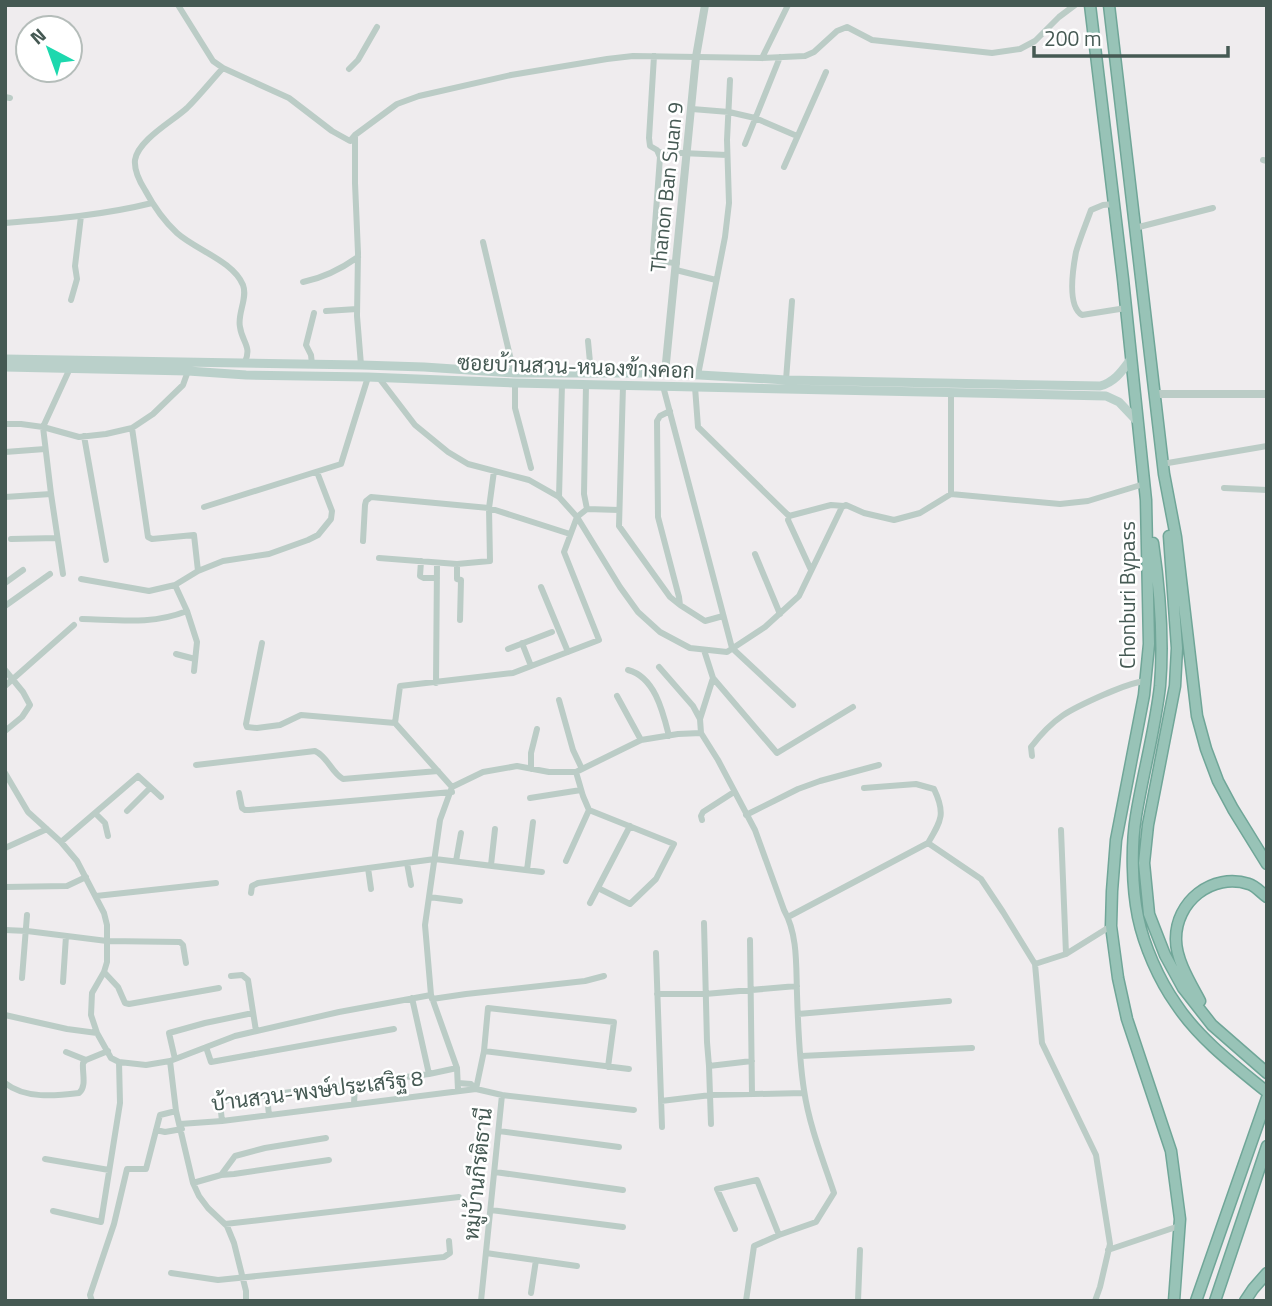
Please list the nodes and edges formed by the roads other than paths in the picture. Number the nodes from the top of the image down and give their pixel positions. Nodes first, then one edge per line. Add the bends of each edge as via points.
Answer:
1 (178, 5) edge
2 (705, 5) edge
3 (788, 5) edge
4 (1075, 5) edge
5 (1090, 5) edge
6 (1109, 5) edge
7 (377, 27) dead end
8 (654, 57) junction
9 (696, 57) junction
10 (780, 57) junction
11 (762, 58) junction
12 (223, 68) junction
13 (349, 69) dead end
14 (825, 72) dead end
15 (730, 80) dead end
16 (692, 109) junction
17 (729, 112) junction
18 (755, 118) junction
19 (355, 135) junction
20 (797, 136) junction
21 (745, 144) dead end
22 (658, 152) junction
23 (688, 154) junction
24 (727, 155) junction
25 (784, 167) dead end
26 (152, 202) junction
27 (1114, 204) junction
28 (1213, 208) dead end
29 (81, 216) junction
30 (5, 223) edge
31 (1135, 228) junction
32 (483, 242) dead end
33 (358, 257) junction
34 (676, 267) junction
35 (716, 280) junction
36 (303, 282) dead end
37 (71, 300) dead end
38 (792, 301) dead end
39 (1126, 308) junction
40 (357, 309) junction
41 (326, 311) dead end
42 (314, 313) dead end
43 (588, 341) dead end
44 (5, 359) edge
45 (1131, 359) junction
46 (245, 362) junction
47 (71, 364) junction
48 (308, 364) junction
49 (361, 365) junction
50 (5, 367) edge
51 (188, 371) junction
52 (514, 373) junction
53 (592, 373) junction
54 (666, 373) junction
55 (698, 375) junction
56 (302, 377) junction
57 (368, 377) junction
58 (379, 377) junction
59 (786, 380) junction
60 (514, 383) junction
61 (562, 384) junction
62 (586, 385) junction
63 (623, 386) junction
64 (663, 386) junction
65 (695, 387) junction
66 (951, 392) junction
67 (1154, 394) junction
68 (1267, 394) edge
69 (670, 411) junction
70 (1137, 421) junction
71 (5, 424) edge
72 (43, 427) junction
73 (132, 428) junction
74 (84, 436) junction
75 (1267, 446) edge
76 (45, 449) junction
77 (5, 452) edge
78 (531, 468) dead end
79 (1163, 469) junction
80 (494, 471) junction
81 (317, 472) junction
82 (1144, 484) junction
83 (1224, 488) dead end
84 (1267, 490) edge
85 (51, 494) junction
86 (951, 494) junction
87 (5, 497) edge
88 (559, 497) junction
89 (1146, 500) junction
90 (204, 507) dead end
91 (489, 508) junction
92 (587, 509) junction
93 (842, 509) junction
94 (619, 510) junction
95 (789, 516) junction
96 (577, 517) junction
97 (570, 534) junction
98 (57, 538) junction
99 (11, 539) dead end
100 (363, 541) dead end
101 (755, 554) dead end
102 (379, 558) dead end
103 (106, 560) dead end
104 (421, 561) junction
105 (437, 563) junction
106 (457, 565) junction
107 (23, 570) dead end
108 (811, 570) junction
109 (198, 571) junction
110 (63, 573) dead end
111 (50, 574) dead end
112 (437, 578) junction
113 (80, 579) dead end
114 (5, 583) edge
115 (175, 585) junction
116 (541, 587) dead end
117 (680, 605) junction
118 (5, 607) edge
119 (187, 611) junction
120 (780, 614) junction
121 (723, 616) junction
122 (82, 619) dead end
123 (460, 621) dead end
124 (74, 625) dead end
125 (552, 632) dead end
126 (262, 643) dead end
127 (523, 643) junction
128 (732, 648) junction
129 (508, 649) dead end
130 (704, 650) junction
131 (568, 652) junction
132 (176, 654) dead end
133 (195, 659) junction
134 (531, 666) junction
135 (659, 667) dead end
136 (5, 670) edge
137 (628, 670) dead end
138 (194, 671) dead end
139 (713, 678) junction
140 (13, 680) junction
141 (1146, 681) junction
142 (436, 683) junction
143 (5, 686) edge
144 (617, 696) dead end
145 (559, 700) dead end
146 (793, 705) dead end
147 (853, 707) dead end
148 (700, 719) junction
149 (395, 723) junction
150 (537, 730) dead end
151 (5, 731) edge
152 (701, 733) junction
153 (669, 736) junction
154 (641, 740) junction
155 (1032, 756) dead end
156 (196, 765) dead end
157 (879, 765) dead end
158 (531, 769) junction
159 (579, 770) junction
160 (438, 771) junction
161 (5, 773) edge
162 (150, 788) junction
163 (863, 788) dead end
164 (452, 790) junction
165 (581, 790) junction
166 (734, 792) junction
167 (239, 793) dead end
168 (161, 797) dead end
169 (530, 799) dead end
170 (589, 810) junction
171 (127, 811) dead end
172 (95, 813) junction
173 (746, 815) junction
174 (702, 820) dead end
175 (533, 822) dead end
176 (630, 826) junction
177 (495, 829) dead end
178 (47, 830) junction
179 (1061, 830) dead end
180 (461, 833) dead end
181 (108, 836) dead end
182 (61, 842) junction
183 (928, 843) junction
184 (5, 848) edge
185 (435, 859) junction
186 (456, 861) junction
187 (566, 861) dead end
188 (407, 863) junction
189 (1267, 864) edge
190 (491, 865) junction
191 (368, 868) junction
192 (527, 870) junction
193 (542, 872) dead end
194 (86, 877) junction
195 (216, 883) dead end
196 (411, 885) dead end
197 (5, 887) edge
198 (598, 888) junction
199 (371, 889) dead end
200 (251, 893) dead end
201 (96, 895) junction
202 (429, 897) junction
203 (1267, 897) edge
204 (460, 901) dead end
205 (590, 903) dead end
206 (27, 915) dead end
207 (788, 917) junction
208 (704, 923) dead end
209 (1111, 926) junction
210 (5, 930) edge
211 (27, 931) junction
212 (66, 936) junction
213 (750, 940) dead end
214 (107, 941) junction
215 (656, 953) dead end
216 (1066, 954) junction
217 (186, 964) dead end
218 (1035, 964) junction
219 (104, 972) junction
220 (231, 976) dead end
221 (604, 976) dead end
222 (22, 978) dead end
223 (64, 982) dead end
224 (797, 986) junction
225 (219, 988) dead end
226 (751, 990) junction
227 (705, 993) junction
228 (657, 994) junction
229 (431, 997) junction
230 (412, 998) junction
231 (949, 1001) dead end
232 (253, 1013) junction
233 (798, 1014) junction
234 (5, 1015) edge
235 (1212, 1025) junction
236 (394, 1029) dead end
237 (256, 1031) junction
238 (97, 1033) junction
239 (206, 1047) junction
240 (972, 1048) dead end
241 (108, 1051) junction
242 (484, 1051) junction
243 (66, 1052) dead end
244 (801, 1056) junction
245 (86, 1060) junction
246 (172, 1060) junction
247 (120, 1062) junction
248 (752, 1062) junction
249 (709, 1066) junction
250 (608, 1067) junction
251 (457, 1068) junction
252 (629, 1069) dead end
253 (1267, 1073) edge
254 (429, 1074) junction
255 (5, 1083) edge
256 (355, 1084) junction
257 (458, 1087) junction
258 (476, 1089) junction
259 (1267, 1092) edge
260 (804, 1093) junction
261 (710, 1094) junction
262 (752, 1094) junction
263 (502, 1095) junction
264 (267, 1096) junction
265 (1267, 1098) edge
266 (661, 1101) junction
267 (354, 1104) junction
268 (634, 1110) dead end
269 (176, 1111) junction
270 (269, 1115) junction
271 (222, 1121) junction
272 (711, 1124) dead end
273 (181, 1127) junction
274 (662, 1127) dead end
275 (156, 1130) junction
276 (499, 1131) junction
277 (326, 1138) dead end
278 (1267, 1146) edge
279 (619, 1147) dead end
280 (45, 1159) dead end
281 (329, 1160) dead end
282 (109, 1170) junction
283 (495, 1172) junction
284 (221, 1175) junction
285 (194, 1183) junction
286 (623, 1190) dead end
287 (459, 1197) dead end
288 (491, 1210) junction
289 (54, 1211) dead end
290 (225, 1224) junction
291 (1180, 1226) junction
292 (623, 1227) dead end
293 (735, 1229) dead end
294 (779, 1235) junction
295 (449, 1241) dead end
296 (860, 1250) dead end
297 (1108, 1250) junction
298 (486, 1253) junction
299 (536, 1260) junction
300 (577, 1266) dead end
301 (171, 1273) dead end
302 (1267, 1273) edge
303 (243, 1277) junction
304 (531, 1293) dead end
305 (91, 1298) edge
306 (246, 1301) edge
307 (481, 1301) edge
308 (746, 1301) edge
309 (858, 1301) edge
310 (1095, 1301) edge
311 (1174, 1301) edge
312 (1196, 1301) edge
313 (1215, 1301) edge
314 (1245, 1301) edge

1 - 12 street via 213,61
2 - 9 street, Thanon Ban Suan 9
3 - 11 street
4 - 10 street via 1020,49 992,52 872,40 847,27 814,52
5 - 27 highway, Chonburi Bypass
6 - 31 highway
7 - 13 street
8 - 9 street
8 - 19 street via 567,65 419,96 397,104
8 - 22 street via 649,138
9 - 11 street
9 - 16 street, Thanon Ban Suan 9
10 - 11 street
10 - 18 street
12 - 19 street via 289,98 350,141
12 - 26 street via 186,109 145,141 135,159 139,179
14 - 20 street
15 - 17 street
16 - 17 street
16 - 23 street, Thanon Ban Suan 9
17 - 18 street
17 - 24 street
18 - 20 street
18 - 21 street
19 - 33 street
20 - 25 street
22 - 23 street
22 - 34 street via 653,252 659,261
23 - 24 street
23 - 34 street, Thanon Ban Suan 9
24 - 35 street via 729,204
26 - 29 street
26 - 46 street via 175,231 230,269 242,283 245,291 239,326 247,344
27 - 39 highway, Chonburi Bypass
27 - 39 street via 1091,210 1076,252 1072,293 1082,315
28 - 31 street
29 - 30 street
29 - 37 street
31 - 67 highway
32 - 52 street
33 - 36 street via 345,267
33 - 40 street
34 - 35 street
34 - 54 street, Thanon Ban Suan 9
35 - 55 street
38 - 59 street
39 - 45 highway, Chonburi Bypass
40 - 41 street
40 - 49 street
42 - 48 street via 306,345 311,355
43 - 53 street
44 - 47 main road, ซอยบ้านสวน-หนองข้างคอก
45 - 59 main road, ซอยบ้านสวน-หนองข้างคอก via 1119,376 1100,386
45 - 70 highway, Chonburi Bypass
46 - 47 main road, ซอยบ้านสวน-หนองข้างคอก
46 - 48 main road, ซอยบ้านสวน-หนองข้างคอก
47 - 50 main road, ซอยบ้านสวน-หนองข้างคอก
47 - 51 main road, ซอยบ้านสวน-หนองข้างคอก
47 - 72 street
48 - 49 main road, ซอยบ้านสวน-หนองข้างคอก
48 - 56 main road
49 - 52 main road, ซอยบ้านสวน-หนองข้างคอก
51 - 56 main road, ซอยบ้านสวน-หนองข้างคอก
51 - 73 street via 183,385
52 - 53 main road, ซอยบ้านสวน-หนองข้างคอก
53 - 54 main road, ซอยบ้านสวน-หนองข้างคอก
54 - 55 main road, ซอยบ้านสวน-หนองข้างคอก
54 - 64 main road
55 - 59 main road, ซอยบ้านสวน-หนองข้างคอก
56 - 57 main road, ซอยบ้านสวน-หนองข้างคอก
57 - 58 main road, ซอยบ้านสวน-หนองข้างคอก
57 - 81 street via 342,462
58 - 60 main road, ซอยบ้านสวน-หนองข้างคอก
58 - 80 street via 415,425 448,452
60 - 61 main road, ซอยบ้านสวน-หนองข้างคอก
60 - 78 street via 515,408
61 - 62 main road, ซอยบ้านสวน-หนองข้างคอก
61 - 88 street
62 - 63 main road, ซอยบ้านสวน-หนองข้างคอก
62 - 92 street
63 - 64 main road, ซอยบ้านสวน-หนองข้างคอก
63 - 94 street
64 - 65 main road, ซอยบ้านสวน-หนองข้างคอก
64 - 69 street
65 - 66 main road, ซอยบ้านสวน-หนองข้างคอก
65 - 95 street via 698,427
66 - 70 main road, ซอยบ้านสวน-หนองข้างคอก via 1106,396
66 - 86 street
67 - 68 street
67 - 79 highway
69 - 117 street via 657,421 658,517
69 - 121 street
70 - 82 highway, Chonburi Bypass
71 - 72 street
72 - 74 street
72 - 76 street
73 - 74 street
73 - 109 street via 148,537 194,535
74 - 103 street
75 - 79 street
76 - 77 street
76 - 85 street
79 - 189 highway via 1176,537 1197,716 1218,781
79 - 235 highway via 1177,648 1173,698 1144,863 1149,914 1165,955
80 - 88 street via 529,480
80 - 91 street
81 - 90 street
81 - 109 street via 332,511 314,537 269,554 222,561
82 - 86 street via 1088,501 1060,504
82 - 89 highway, Chonburi Bypass
83 - 84 street
85 - 87 street
85 - 98 street
86 - 93 street via 920,513 894,520 851,506
88 - 96 street
89 - 141 highway, Chonburi Bypass
89 - 259 highway via 1160,600 1162,658 1135,819 1133,869 1138,917 1153,964 1176,1004 1234,1066
91 - 97 street
91 - 100 street via 371,497 365,505
91 - 106 street via 491,561
92 - 94 street
92 - 96 street
93 - 95 street via 831,505
93 - 108 street
94 - 117 street via 619,526
95 - 108 street
96 - 97 street
96 - 130 street via 638,612 660,632
97 - 131 street via 564,552 600,640
98 - 99 street
98 - 110 street
101 - 120 street
102 - 104 street
104 - 105 street
104 - 112 street via 420,576
105 - 106 street
105 - 112 street
106 - 123 street
107 - 114 street
108 - 120 street via 799,596
109 - 115 street
111 - 118 street
112 - 142 street
113 - 115 street via 149,591
115 - 119 street
116 - 131 street
117 - 121 street via 705,621
119 - 122 street via 154,621
119 - 133 street via 197,642
120 - 128 street
121 - 128 street
124 - 140 street
125 - 127 street
126 - 149 street via 247,727 280,725 301,715
127 - 129 street
127 - 134 street
128 - 130 street via 727,652
128 - 146 street
130 - 139 street
131 - 134 street
132 - 133 street
133 - 138 street
134 - 142 street via 513,673
135 - 148 street
136 - 140 street
137 - 153 street via 650,687
139 - 147 street via 777,753
139 - 148 street
140 - 143 street
140 - 151 street via 30,705
141 - 155 street via 1119,687 1061,716 1031,747
141 - 209 highway, Chonburi Bypass via 1116,839
142 - 149 street via 400,686
144 - 154 street
145 - 159 street
148 - 152 street
149 - 160 street
150 - 158 street
152 - 153 street
152 - 166 street
153 - 154 street
154 - 159 street
156 - 160 street via 315,751 343,779
157 - 173 street via 820,781
158 - 159 street
158 - 164 street via 517,766 484,772
159 - 165 street
160 - 164 street
161 - 178 street via 28,812
162 - 168 street
162 - 171 street
162 - 172 street via 138,776
163 - 183 street via 916,784 934,789 940,822
164 - 167 street via 245,810
164 - 185 street via 440,820
165 - 169 street
165 - 170 street
166 - 173 street
166 - 174 street via 703,812
170 - 176 street
170 - 187 street
172 - 181 street via 105,823
172 - 182 street
173 - 207 street
175 - 192 street
176 - 198 street
176 - 198 street via 674,844 656,879 629,904
177 - 190 street
178 - 182 street
178 - 184 street
179 - 216 street
180 - 186 street
182 - 194 street
183 - 207 street
183 - 218 street via 981,879
185 - 186 street
185 - 188 street
185 - 202 street
186 - 190 street
188 - 191 street
188 - 196 street
190 - 192 street
191 - 199 street
191 - 200 street via 258,883
192 - 193 street
194 - 197 street via 67,886
194 - 201 street
195 - 201 street
198 - 205 street
201 - 214 street via 107,925
202 - 204 street
202 - 229 street via 425,925
203 - 235 highway via 1252,885 1229,880 1208,886 1191,898 1180,916 1176,941 1182,965
206 - 211 street
207 - 224 street
208 - 227 street
209 - 216 street
209 - 291 highway, Chonburi Bypass via 1127,1018 1171,1151
210 - 211 street
211 - 212 street
211 - 222 street
212 - 214 street
212 - 223 street
213 - 226 street
214 - 217 street via 180,942
214 - 219 street
215 - 228 street
216 - 218 street
218 - 297 street via 1042,1042 1096,1155
219 - 225 street via 129,1004
219 - 238 street via 92,993 91,1015
220 - 232 street via 248,980
221 - 229 street
224 - 226 street
224 - 233 street
226 - 227 street
226 - 248 street
227 - 228 street
227 - 249 street
228 - 266 street
229 - 230 street
229 - 251 street
230 - 237 street
230 - 254 street
231 - 233 street
232 - 237 street
232 - 246 street via 169,1034
233 - 244 street
234 - 238 street
235 - 253 highway
236 - 239 street via 211,1062
237 - 239 street
238 - 241 street
239 - 246 street
240 - 244 street
241 - 245 street
241 - 247 street
242 - 250 street
242 - 250 street via 488,1008 614,1022
242 - 258 street
243 - 245 street
244 - 260 street
245 - 255 street via 79,1093 28,1094
246 - 247 street via 146,1065
246 - 269 street
247 - 282 street via 120,1103
248 - 249 street
248 - 262 street
249 - 261 street
250 - 252 street
251 - 254 street
251 - 257 street
254 - 256 street
256 - 264 street
256 - 267 street
257 - 258 street, หมู่บ้านกีรติธานี
257 - 267 street, บ้านสวน-พงษ์ประเสริฐ 8
258 - 263 street, หมู่บ้านกีรติธานี
260 - 262 street
260 - 294 street via 834,1193 816,1222
261 - 262 street
261 - 266 street
261 - 272 street
263 - 268 street
263 - 276 street, หมู่บ้านกีรติธานี
264 - 270 street
264 - 271 street via 220,1101
265 - 312 highway
266 - 274 street
267 - 270 street, บ้านสวน-พงษ์ประเสริฐ 8
269 - 273 street
269 - 275 street via 160,1115
270 - 271 street, บ้านสวน-พงษ์ประเสริฐ 8
271 - 273 street, บ้านสวน-พงษ์ประเสริฐ 8
273 - 275 street, บ้านสวน-พงษ์ประเสริฐ 8
273 - 285 street
275 - 305 street via 146,1168 127,1170
276 - 279 street
276 - 283 street, หมู่บ้านกีรติธานี
277 - 284 street via 235,1156
278 - 313 highway
280 - 282 street
281 - 284 street
282 - 289 street via 101,1222
283 - 286 street
283 - 288 street, หมู่บ้านกีรติธานี
284 - 285 street
285 - 290 street via 208,1208
287 - 290 street
288 - 292 street
288 - 298 street, หมู่บ้านกีรติธานี
290 - 303 street
291 - 297 street
291 - 311 highway, Chonburi Bypass
293 - 294 street via 718,1189 757,1180
294 - 308 street via 754,1246
295 - 303 street via 450,1253 444,1257
296 - 309 street
297 - 310 street
298 - 299 street
298 - 307 street, หมู่บ้านกีรติธานี
299 - 300 street
299 - 304 street
301 - 303 street via 213,1280
302 - 314 highway
303 - 306 street

